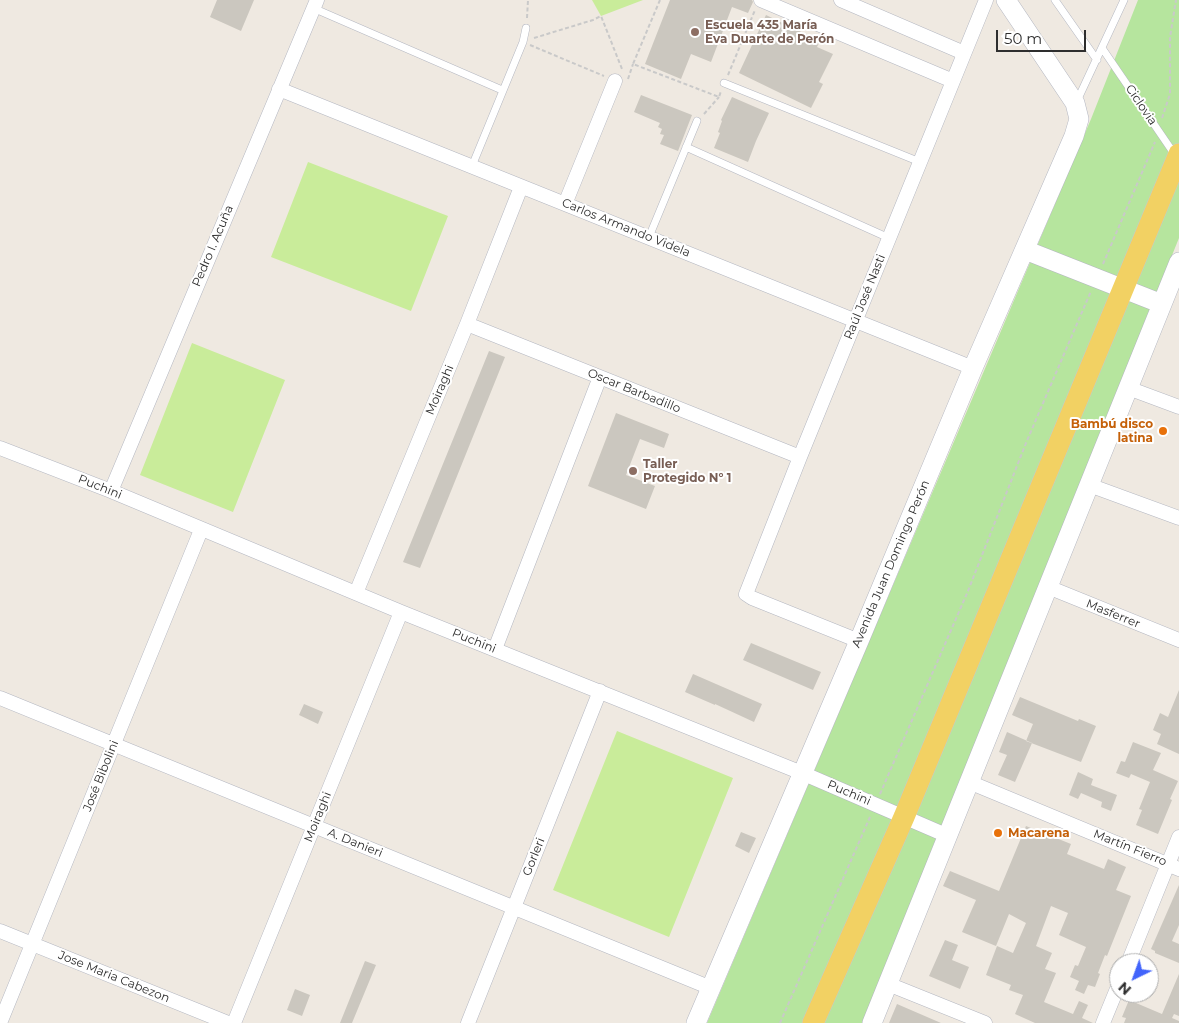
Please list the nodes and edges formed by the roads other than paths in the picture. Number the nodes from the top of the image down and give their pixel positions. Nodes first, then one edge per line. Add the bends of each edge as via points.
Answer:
1 (841, 0) edge
2 (986, 0) edge
3 (1006, 0) edge
4 (1055, 0) edge
5 (1124, 0) edge
6 (315, 4) edge
7 (758, 5) edge
8 (526, 28) road end
9 (1102, 48) junction
10 (964, 53) junction
11 (1097, 60) junction
12 (615, 81) road end
13 (953, 81) junction
14 (724, 83) road end
15 (279, 89) junction
16 (502, 90) junction
17 (1076, 103) junction
18 (697, 121) road end
19 (686, 147) junction
20 (1178, 158) edge
21 (920, 162) junction
22 (472, 166) junction
23 (521, 187) junction
24 (565, 204) junction
25 (649, 238) junction
26 (889, 238) junction
27 (1025, 250) junction
28 (1179, 262) edge
29 (1123, 289) junction
30 (1162, 304) junction
31 (856, 321) junction
32 (467, 324) junction
33 (973, 368) junction
34 (600, 377) junction
35 (1128, 388) junction
36 (1179, 407) edge
37 (1, 451) edge
38 (800, 457) junction
39 (1089, 485) junction
40 (110, 491) junction
41 (1179, 518) edge
42 (201, 530) junction
43 (1048, 588) junction
44 (356, 593) junction
45 (401, 612) junction
46 (1179, 640) edge
47 (859, 641) junction
48 (495, 649) junction
49 (600, 691) junction
50 (0, 698) edge
51 (114, 744) junction
52 (802, 773) junction
53 (969, 782) junction
54 (904, 817) junction
55 (314, 826) junction
56 (948, 836) junction
57 (1179, 837) edge
58 (1174, 866) edge
59 (514, 908) junction
60 (0, 931) edge
61 (33, 944) junction
62 (1133, 953) edge
63 (888, 984) junction
64 (710, 988) junction
65 (1111, 1003) edge
66 (0, 1023) edge
67 (228, 1023) edge
68 (234, 1023) edge
69 (468, 1023) edge
70 (696, 1023) edge
71 (813, 1023) edge
72 (872, 1023) edge
73 (985, 1023) edge
74 (1103, 1023) edge

1 - 10 street
2 - 10 street, Raúl José Nasti
3 - 17 main road
4 - 11 lane
5 - 9 lane
6 - 15 street, Pedro I. Acuña
6 - 16 lane
7 - 13 street
8 - 16 lane
9 - 11 lane
9 - 20 lane, Ciclovia
10 - 13 street, Raúl José Nasti
11 - 17 lane
12 - 24 street
13 - 21 street, Raúl José Nasti
14 - 21 lane
15 - 22 street, Carlos Armando Videla
15 - 40 street, Pedro I. Acuña
16 - 22 lane
17 - 27 main road, Avenida Juan Domingo Perón via 1079,118 1074,136
18 - 19 lane
19 - 25 lane
19 - 26 lane
20 - 29 main road
21 - 26 street, Raúl José Nasti
22 - 23 street, Carlos Armando Videla
23 - 24 street, Carlos Armando Videla
23 - 32 street, Moiraghi
24 - 25 street, Carlos Armando Videla
25 - 31 street, Carlos Armando Videla
26 - 31 street, Raúl José Nasti
27 - 29 main road
27 - 33 main road, Avenida Juan Domingo Perón
28 - 30 main road
29 - 30 main road
29 - 54 main road
30 - 35 main road
31 - 33 street, Carlos Armando Videla
31 - 38 street, Raúl José Nasti
32 - 34 street, Oscar Barbadillo
32 - 44 street, Moiraghi
33 - 47 main road, Avenida Juan Domingo Perón
34 - 38 street, Oscar Barbadillo
34 - 48 street
35 - 36 street
35 - 39 main road
37 - 40 street, Puchini
38 - 47 street, Raúl José Nasti via 746,594
39 - 41 street
39 - 43 main road
40 - 42 street, Puchini
42 - 44 street, Puchini
42 - 51 street, José Bibolini
43 - 46 street, Masferrer
43 - 53 main road
44 - 45 street, Puchini
45 - 48 street, Puchini
45 - 55 street, Moiraghi
47 - 52 main road, Avenida Juan Domingo Perón
48 - 49 street, Puchini
49 - 52 street, Puchini
49 - 59 street, Gorleri
50 - 51 street, A. Danieri
51 - 55 street, A. Danieri
51 - 61 street, José Bibolini
52 - 54 street, Puchini
52 - 64 main road, Avenida Juan Domingo Perón
53 - 56 main road
53 - 58 street, Martín Fierro
54 - 56 street, Puchini
54 - 71 main road
55 - 59 street, A. Danieri
55 - 68 street, Moiraghi
56 - 63 main road
57 - 58 street
58 - 62 street
59 - 64 street, A. Danieri
59 - 69 street, Gorleri
60 - 61 street, Jose Maria Cabezon
61 - 66 street, José Bibolini
61 - 67 street, Jose Maria Cabezon
63 - 72 main road
63 - 73 street
64 - 70 main road, Avenida Juan Domingo Perón
65 - 74 street

